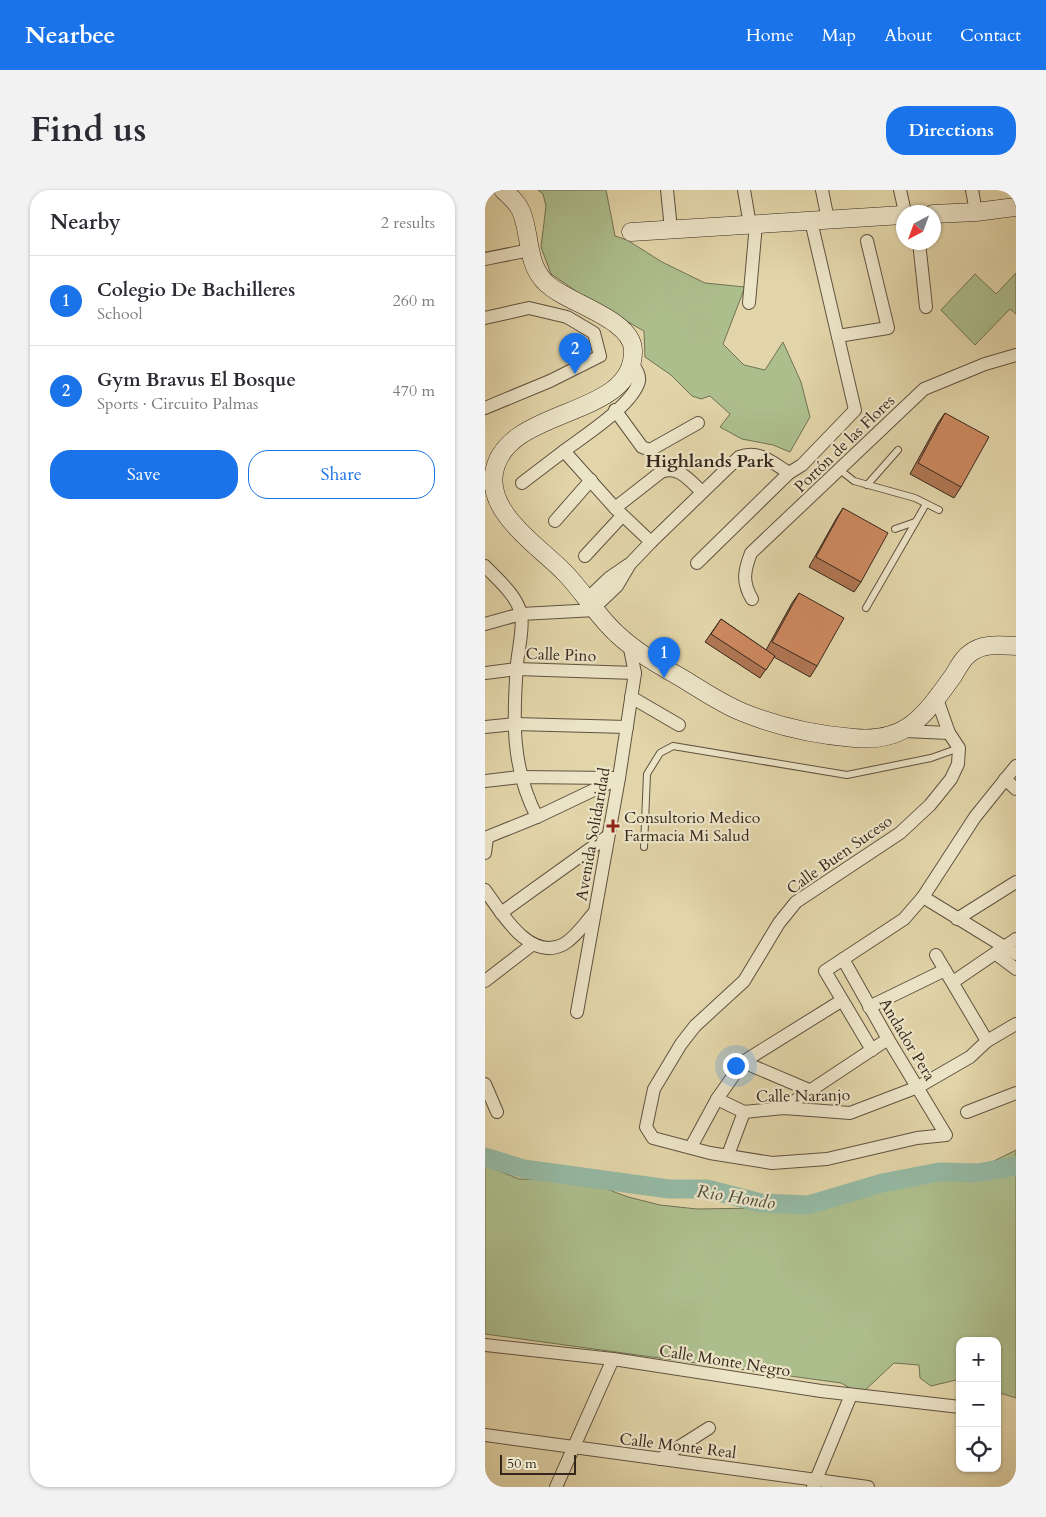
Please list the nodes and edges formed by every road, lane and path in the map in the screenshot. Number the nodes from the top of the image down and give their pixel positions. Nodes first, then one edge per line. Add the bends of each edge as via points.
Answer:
1 (503, 190) edge
2 (667, 190) edge
3 (744, 190) edge
4 (822, 190) edge
5 (900, 190) edge
6 (972, 190) edge
7 (902, 205) edge
8 (1016, 206) edge
9 (976, 212) junction
10 (941, 214) edge
11 (896, 215) edge
12 (819, 220) junction
13 (753, 224) junction
14 (671, 229) junction
15 (631, 232) dead end
16 (867, 241) dead end
17 (530, 250) junction
18 (920, 250) edge
19 (485, 259) edge
20 (749, 302) dead end
21 (926, 306) dead end
22 (485, 318) edge
23 (838, 336) junction
24 (1016, 355) edge
25 (632, 363) junction
26 (485, 408) edge
27 (615, 410) junction
28 (697, 423) dead end
29 (898, 450) dead end
30 (564, 451) junction
31 (840, 470) junction
32 (789, 474) junction
33 (591, 480) junction
34 (522, 482) dead end
35 (867, 484) junction
36 (702, 492) junction
37 (926, 504) junction
38 (939, 510) dead end
39 (619, 512) junction
40 (555, 521) dead end
41 (915, 522) junction
42 (895, 529) dead end
43 (651, 542) junction
44 (585, 556) dead end
45 (697, 563) dead end
46 (485, 566) edge
47 (499, 583) junction
48 (485, 584) edge
49 (752, 599) dead end
50 (593, 606) junction
51 (866, 608) dead end
52 (521, 614) junction
53 (485, 624) edge
54 (629, 644) junction
55 (1016, 646) edge
56 (517, 669) junction
57 (485, 673) edge
58 (635, 674) junction
59 (631, 697) junction
60 (937, 699) junction
61 (515, 724) junction
62 (679, 726) dead end
63 (485, 727) edge
64 (627, 727) junction
65 (905, 731) junction
66 (949, 732) junction
67 (959, 748) junction
68 (1016, 766) edge
69 (520, 777) junction
70 (619, 778) junction
71 (1005, 779) junction
72 (485, 781) edge
73 (1016, 789) edge
74 (537, 816) junction
75 (608, 836) junction
76 (486, 838) edge
77 (644, 846) dead end
78 (485, 853) edge
79 (1016, 882) edge
80 (485, 890) edge
81 (923, 897) junction
82 (595, 911) junction
83 (501, 912) junction
84 (957, 919) junction
85 (1016, 939) edge
86 (533, 944) junction
87 (1006, 952) edge
88 (937, 955) dead end
89 (843, 958) junction
90 (1016, 969) edge
91 (945, 970) junction
92 (485, 982) edge
93 (953, 982) junction
94 (841, 1001) junction
95 (869, 1007) junction
96 (577, 1012) dead end
97 (1016, 1024) edge
98 (888, 1039) junction
99 (987, 1040) junction
100 (873, 1050) junction
101 (743, 1062) junction
102 (485, 1084) edge
103 (918, 1087) junction
104 (809, 1090) junction
105 (1016, 1093) edge
106 (717, 1099) junction
107 (784, 1108) junction
108 (497, 1112) dead end
109 (744, 1112) junction
110 (967, 1112) dead end
111 (691, 1148) junction
112 (728, 1155) junction
113 (485, 1345) edge
114 (613, 1359) junction
115 (851, 1395) junction
116 (956, 1407) edge
117 (709, 1428) dead end
118 (485, 1435) edge
119 (573, 1448) junction
120 (660, 1459) junction
121 (814, 1483) edge
122 (556, 1487) edge
123 (868, 1487) edge

1 - 17 main road via 521,211
2 - 14 street
3 - 13 street
4 - 12 street
5 - 7 street
6 - 9 street
8 - 9 main road
9 - 10 main road
11 - 12 main road
12 - 13 main road
12 - 23 street
13 - 14 main road
13 - 20 street
14 - 15 main road
16 - 23 street via 888,328
17 - 19 street
17 - 25 main road via 537,272 556,292 612,321 627,336 633,346
18 - 21 street
22 - 26 street via 529,308 567,317 594,333 600,356 550,382
23 - 32 street via 855,410 802,466
24 - 31 street, Portón de las Flores via 924,389
25 - 27 street via 639,380 630,396
25 - 50 main road via 618,384 596,401 525,430 511,442 494,472 494,489 502,509 519,530 565,572
27 - 28 street via 642,447 650,450
27 - 30 street
29 - 35 lane
30 - 33 street
30 - 34 street
31 - 35 lane via 854,481
31 - 49 street, Portón de las Flores via 751,553 744,573 745,587
32 - 36 street via 757,454 748,454 739,457
32 - 45 street
33 - 39 street
33 - 40 street
35 - 37 lane
36 - 39 street via 679,471 667,469
36 - 43 street
37 - 38 lane
37 - 41 lane
39 - 43 street
39 - 44 street
41 - 42 lane
41 - 51 lane
43 - 50 street via 630,564 617,586
46 - 47 street
47 - 48 street
47 - 52 street via 513,597
50 - 52 street
50 - 54 main road
52 - 53 street
52 - 56 street
54 - 58 street, Avenida Solidaridad
54 - 65 main road via 655,663 740,711 775,724 853,738 882,738
55 - 60 main road via 994,644 969,654
56 - 57 street, Calle Pino
56 - 58 street, Calle Pino
56 - 61 street
58 - 59 street, Avenida Solidaridad
59 - 62 street
59 - 64 street, Avenida Solidaridad
60 - 65 main road
60 - 66 street
61 - 63 street
61 - 64 street
61 - 69 street
64 - 70 street, Avenida Solidaridad
65 - 66 street
66 - 67 street
67 - 77 lane via 931,758 847,775 673,746 659,753 647,774
67 - 111 street, Calle Buen Suceso via 959,764 930,805 900,833 796,902 779,923 744,981 695,1026 681,1044 654,1090 646,1127 653,1138
68 - 71 street
69 - 70 street
69 - 72 street
69 - 74 street
70 - 74 street
70 - 75 street, Avenida Solidaridad
71 - 73 street
71 - 81 street via 964,833
74 - 76 street
75 - 82 street, Avenida Solidaridad
75 - 83 street
76 - 78 street
79 - 84 street
80 - 83 street
81 - 84 street
81 - 89 street via 905,919
82 - 86 street, Avenida Solidaridad via 563,944 549,947
82 - 96 street
83 - 86 street via 515,932
84 - 87 street
85 - 87 street
86 - 92 street
87 - 90 street
87 - 93 street
88 - 91 street
89 - 94 street via 825,971
89 - 95 street, Andador Pera
91 - 93 street
91 - 95 street
93 - 99 street
94 - 100 street
94 - 101 street
95 - 98 street, Andador Pera
97 - 99 street, Calle Naranjo
98 - 100 street
98 - 103 street, Andador Pera
99 - 103 street, Calle Naranjo via 970,1056
100 - 104 street
101 - 104 street
101 - 106 street
102 - 108 street
103 - 107 street, Calle Naranjo via 850,1114
103 - 112 street, Andador Pera via 946,1135 818,1159 772,1163
104 - 107 street
105 - 110 street
106 - 109 street, Calle Naranjo
106 - 111 street
107 - 109 street, Calle Naranjo
109 - 112 street
111 - 112 street
113 - 114 street, Calle Monte Negro
114 - 115 street, Calle Monte Negro
114 - 119 street
115 - 116 street, Calle Monte Negro
115 - 121 street
117 - 120 street
118 - 119 street, Calle Monte Real
119 - 120 street, Calle Monte Real
119 - 122 street
120 - 121 street, Calle Monte Real
121 - 123 street, Calle Monte Real

